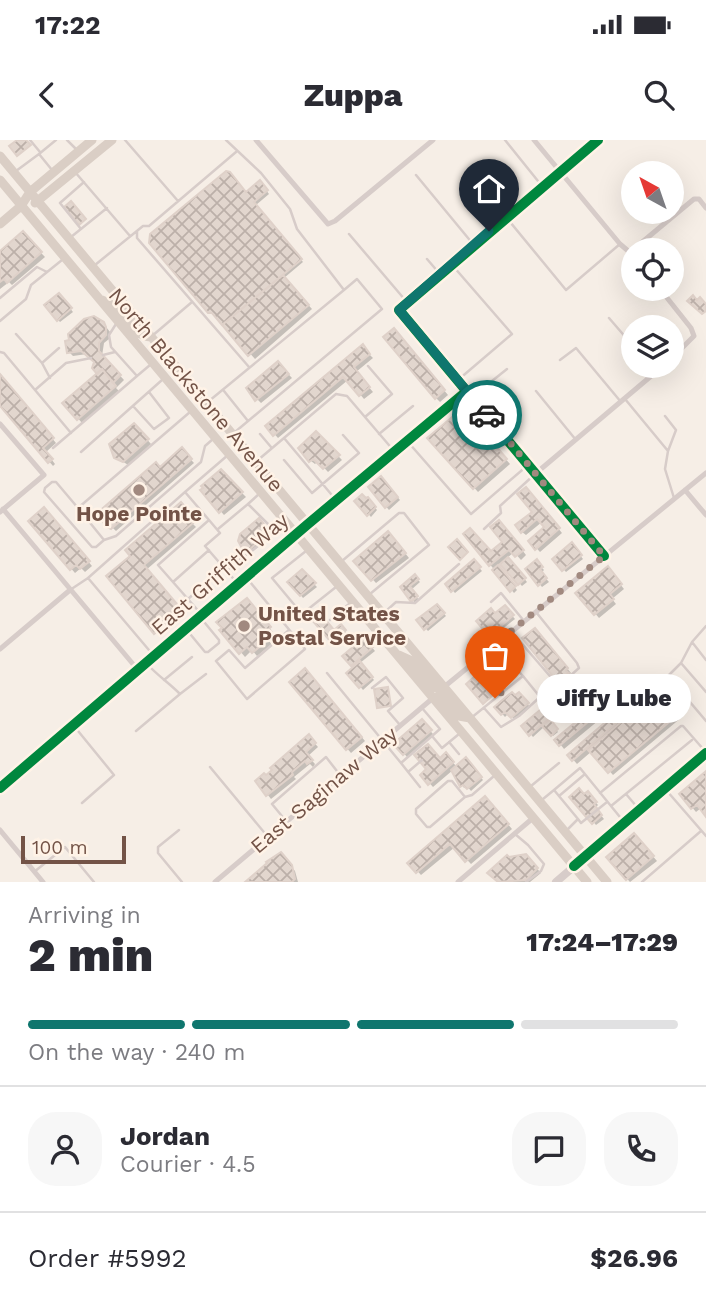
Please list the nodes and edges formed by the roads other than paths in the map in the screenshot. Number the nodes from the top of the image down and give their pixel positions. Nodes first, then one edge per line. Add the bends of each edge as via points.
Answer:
1 (30, 140) edge
2 (56, 140) edge
3 (68, 140) edge
4 (92, 140) edge
5 (112, 140) edge
6 (125, 140) edge
7 (226, 140) edge
8 (267, 140) edge
9 (433, 140) edge
10 (505, 140) edge
11 (534, 140) edge
12 (598, 140) edge
13 (259, 143) edge
14 (78, 152) junction
15 (236, 152) junction
16 (39, 153) junction
17 (0, 156) edge
18 (75, 171) junction
19 (54, 172) junction
20 (561, 172) junction
21 (14, 173) junction
22 (416, 175) dead end
23 (0, 180) edge
24 (84, 181) junction
25 (542, 186) junction
26 (30, 192) junction
27 (178, 201) junction
28 (38, 202) junction
29 (22, 206) junction
30 (107, 208) junction
31 (706, 208) edge
32 (506, 217) junction
33 (0, 224) edge
34 (81, 229) junction
35 (137, 230) junction
36 (349, 234) dead end
37 (130, 236) junction
38 (650, 238) edge
39 (69, 239) junction
40 (473, 244) junction
41 (620, 244) joint
42 (64, 258) junction
43 (427, 259) dead end
44 (450, 264) junction
45 (92, 267) junction
46 (47, 272) junction
47 (439, 273) junction
48 (344, 290) junction
49 (0, 298) edge
50 (100, 300) junction
51 (670, 301) edge
52 (192, 302) junction
53 (406, 302) junction
54 (681, 315) edge
55 (609, 318) dead end
56 (684, 319) edge
57 (0, 321) edge
58 (118, 321) junction
59 (621, 332) edge
60 (16, 334) dead end
61 (151, 337) junction
62 (684, 345) edge
63 (59, 348) dead end
64 (0, 352) edge
65 (115, 352) junction
66 (103, 355) dead end
67 (91, 358) dead end
68 (560, 360) dead end
69 (41, 363) junction
70 (153, 363) junction
71 (368, 366) dead end
72 (249, 368) junction
73 (507, 369) dead end
74 (137, 376) junction
75 (50, 378) junction
76 (165, 378) junction
77 (649, 378) edge
78 (458, 380) junction
79 (35, 390) junction
80 (223, 390) junction
81 (467, 391) junction
82 (536, 391) dead end
83 (149, 392) junction
84 (472, 397) junction
85 (623, 400) junction
86 (206, 403) junction
87 (133, 406) junction
88 (413, 406) dead end
89 (192, 410) junction
90 (665, 416) dead end
91 (365, 417) junction
92 (248, 421) junction
93 (0, 424) edge
94 (71, 433) junction
95 (233, 434) junction
96 (260, 434) dead end
97 (379, 434) junction
98 (343, 435) dead end
99 (215, 437) junction
100 (284, 438) junction
101 (576, 440) junction
102 (407, 441) junction
103 (53, 448) dead end
104 (272, 448) junction
105 (668, 450) junction
106 (82, 452) dead end
107 (394, 452) junction
108 (229, 454) junction
109 (284, 460) dead end
110 (256, 462) junction
111 (528, 465) junction
112 (706, 473) edge
113 (535, 474) junction
114 (323, 484) junction
115 (685, 491) junction
116 (185, 492) junction
117 (261, 492) junction
118 (675, 499) junction
119 (336, 500) junction
120 (248, 504) junction
121 (78, 508) junction
122 (2, 510) edge
123 (706, 515) edge
124 (209, 520) junction
125 (308, 524) junction
126 (217, 529) junction
127 (484, 529) dead end
128 (296, 534) junction
129 (104, 540) junction
130 (309, 549) junction
131 (209, 550) junction
132 (604, 556) junction
133 (340, 562) junction
134 (459, 564) dead end
135 (225, 569) junction
136 (246, 577) junction
137 (88, 578) junction
138 (173, 582) junction
139 (238, 584) junction
140 (338, 585) junction
141 (70, 590) junction
142 (368, 596) junction
143 (188, 599) junction
144 (352, 601) junction
145 (491, 602) dead end
146 (536, 611) junction
147 (383, 614) junction
148 (201, 616) junction
149 (330, 620) dead end
150 (524, 621) junction
151 (706, 626) edge
152 (186, 629) junction
153 (289, 629) junction
154 (512, 631) junction
155 (692, 642) junction
156 (493, 646) junction
157 (0, 649) edge
158 (395, 652) junction
159 (154, 656) junction
160 (192, 657) dead end
161 (479, 657) junction
162 (706, 660) edge
163 (146, 663) junction
164 (681, 663) junction
165 (138, 670) junction
166 (327, 673) dead end
167 (206, 674) dead end
168 (523, 676) junction
169 (164, 680) junction
170 (443, 687) junction
171 (372, 688) dead end
172 (505, 689) junction
173 (706, 692) edge
174 (180, 694) junction
175 (433, 698) junction
176 (421, 708) junction
177 (484, 708) junction
178 (443, 711) junction
179 (470, 719) junction
180 (432, 720) junction
181 (706, 721) edge
182 (400, 725) junction
183 (74, 726) junction
184 (136, 731) dead end
185 (461, 732) junction
186 (432, 736) junction
187 (694, 739) junction
188 (382, 740) junction
189 (449, 742) junction
190 (439, 745) junction
191 (435, 749) dead end
192 (706, 753) edge
193 (459, 754) dead end
194 (422, 760) dead end
195 (401, 763) junction
196 (559, 763) dead end
197 (210, 767) dead end
198 (408, 772) junction
199 (496, 774) junction
200 (585, 774) junction
201 (340, 775) junction
202 (420, 786) dead end
203 (665, 787) junction
204 (0, 788) edge
205 (529, 788) junction
206 (554, 790) junction
207 (600, 793) junction
208 (626, 794) junction
209 (559, 796) junction
210 (465, 797) junction
211 (540, 802) junction
212 (607, 802) junction
213 (82, 803) dead end
214 (611, 806) junction
215 (639, 809) junction
216 (533, 818) junction
217 (578, 819) junction
218 (286, 821) junction
219 (624, 822) junction
220 (0, 830) edge
221 (179, 830) dead end
222 (701, 831) junction
223 (565, 832) junction
224 (515, 834) junction
225 (706, 836) edge
226 (268, 837) junction
227 (585, 856) junction
228 (574, 866) junction
229 (34, 872) junction
230 (43, 882) edge
231 (94, 882) edge
232 (182, 882) edge
233 (215, 882) edge
234 (458, 882) edge
235 (526, 882) edge
236 (556, 882) edge
237 (587, 882) edge
238 (607, 882) edge
239 (642, 882) edge

1 - 16 lane
2 - 16 lane
3 - 14 lane
4 - 14 main road
5 - 18 main road
6 - 27 lane
7 - 15 lane
8 - 13 street
9 - 13 street via 328,224
10 - 25 lane
11 - 20 street
12 - 20 street
14 - 19 main road
15 - 27 lane
15 - 48 lane via 261,173 290,209 297,229
16 - 19 lane
16 - 21 lane
17 - 21 main road, North Blackstone Avenue
18 - 24 lane
18 - 28 main road
19 - 26 main road
20 - 25 street
20 - 41 street
21 - 26 main road, North Blackstone Avenue
22 - 40 lane
23 - 29 main road, North Blackstone Avenue
24 - 30 lane
24 - 34 lane via 61,204
25 - 32 street
26 - 28 main road, North Blackstone Avenue
26 - 29 main road
27 - 35 lane via 149,226
28 - 29 main road
28 - 39 main road, North Blackstone Avenue
29 - 33 main road
29 - 42 main road, North Blackstone Avenue
30 - 34 lane
30 - 37 lane
31 - 38 street via 694,199
32 - 40 street
32 - 41 lane via 566,290
34 - 39 lane
35 - 37 lane
35 - 52 lane via 137,238
36 - 53 lane
37 - 45 lane
39 - 45 main road, North Blackstone Avenue
40 - 44 street
42 - 46 lane
42 - 50 main road, North Blackstone Avenue
43 - 47 lane
44 - 47 street
44 - 78 lane via 512,334
45 - 61 main road, North Blackstone Avenue
46 - 49 lane via 37,267
46 - 57 lane via 32,285 26,299
47 - 53 street
48 - 72 lane
48 - 92 lane via 357,279 382,309
50 - 58 main road, North Blackstone Avenue
50 - 61 main road via 117,308 139,335
51 - 54 street
52 - 61 lane
52 - 72 lane
53 - 78 street via 399,310
55 - 59 lane
56 - 62 street via 694,335
58 - 65 lane via 109,335
58 - 70 main road, North Blackstone Avenue
60 - 69 lane
61 - 86 main road, North Blackstone Avenue
63 - 69 lane
64 - 79 lane
65 - 66 lane
65 - 74 lane
67 - 75 lane via 66,363
68 - 85 lane via 576,348
69 - 75 lane
70 - 74 lane
70 - 76 main road, North Blackstone Avenue
71 - 91 lane via 392,394
72 - 80 lane
73 - 84 lane
74 - 94 lane
75 - 79 lane
76 - 83 lane
76 - 89 main road, North Blackstone Avenue
77 - 85 street
78 - 81 street
79 - 94 lane
80 - 86 lane
80 - 92 lane
81 - 84 street
81 - 102 street, East Griffith Way
82 - 101 lane
83 - 87 lane
83 - 87 lane via 169,418 154,429
84 - 111 street
85 - 101 street
85 - 105 lane
86 - 95 main road, North Blackstone Avenue
87 - 106 lane
88 - 97 lane
89 - 99 main road, North Blackstone Avenue
89 - 121 lane
90 - 105 lane via 676,430
91 - 97 lane
91 - 100 lane via 347,396 336,394
92 - 95 lane
93 - 122 street via 44,475
94 - 103 lane
95 - 110 main road, North Blackstone Avenue
96 - 104 lane
97 - 107 lane
98 - 114 lane via 359,453
99 - 108 main road, North Blackstone Avenue
99 - 129 lane via 205,446 201,461 116,536
100 - 104 lane
100 - 114 lane
101 - 113 street
102 - 107 street, East Griffith Way
102 - 111 lane via 471,514
104 - 110 lane
105 - 118 lane via 665,469
107 - 119 street, East Griffith Way
108 - 116 lane
108 - 117 main road, North Blackstone Avenue
109 - 114 lane via 312,493
110 - 125 main road, North Blackstone Avenue
111 - 113 street
112 - 115 street
113 - 127 lane via 499,506 501,513
113 - 132 street
114 - 119 lane
115 - 118 street
115 - 123 street
116 - 124 lane
116 - 137 lane
117 - 120 lane
117 - 128 main road, North Blackstone Avenue
118 - 132 street
119 - 125 street, East Griffith Way
120 - 126 lane
120 - 135 lane via 273,533
121 - 129 lane
121 - 129 lane via 56,482 45,488 92,547
122 - 141 street
124 - 126 lane
124 - 138 lane via 158,565
125 - 128 street, East Griffith Way
125 - 133 main road, North Blackstone Avenue
126 - 131 lane via 220,533 205,546
128 - 130 main road, North Blackstone Avenue
128 - 136 street, East Griffith Way
130 - 140 main road, North Blackstone Avenue
130 - 140 lane via 272,578 302,614
131 - 135 lane
131 - 138 lane
132 - 146 street
133 - 142 main road, North Blackstone Avenue
133 - 142 lane via 404,513 429,545
134 - 147 lane via 415,603 396,602
135 - 139 lane
135 - 143 lane
136 - 139 street, East Griffith Way
136 - 153 lane
137 - 141 lane
137 - 159 lane
138 - 143 lane
139 - 148 street, East Griffith Way
140 - 144 main road, North Blackstone Avenue
141 - 157 street
141 - 165 street
142 - 147 main road, North Blackstone Avenue
143 - 148 lane
144 - 149 lane
144 - 158 main road, North Blackstone Avenue
145 - 150 lane via 501,593
146 - 150 street
146 - 154 lane via 579,668 561,684
147 - 170 main road, North Blackstone Avenue
148 - 152 street, East Griffith Way
148 - 152 lane via 219,640 214,648 205,652
150 - 154 street
151 - 155 lane
152 - 159 street, East Griffith Way
153 - 153 lane via 305,649 247,699 216,661 229,650 245,668
154 - 156 street
155 - 162 lane
155 - 164 lane
156 - 161 street
156 - 168 lane
158 - 170 main road via 410,660 434,687
158 - 175 main road, North Blackstone Avenue
159 - 163 street, East Griffith Way
160 - 169 lane
161 - 170 street
161 - 172 lane
163 - 165 street, East Griffith Way
163 - 169 lane
164 - 173 lane
164 - 181 lane via 668,676
165 - 183 street, East Griffith Way
166 - 188 lane
167 - 174 lane
168 - 172 lane
168 - 177 lane via 540,697 519,716 501,727
169 - 174 lane
170 - 179 main road, North Blackstone Avenue
171 - 182 lane via 386,677 403,698 388,711
172 - 177 lane
174 - 184 lane
175 - 176 street, East Saginaw Way
175 - 178 main road, North Blackstone Avenue
175 - 179 main road via 441,696 459,716
176 - 180 lane
176 - 182 street, East Saginaw Way
177 - 179 lane
178 - 180 lane
178 - 185 main road, North Blackstone Avenue
179 - 205 main road, North Blackstone Avenue
180 - 186 lane via 440,730
182 - 188 street, East Saginaw Way
183 - 204 street, East Griffith Way
183 - 213 lane via 114,775
185 - 189 lane
185 - 199 main road, North Blackstone Avenue
186 - 190 lane
186 - 195 lane
187 - 192 lane
187 - 207 lane via 681,726
187 - 208 lane
188 - 195 lane
188 - 201 street, East Saginaw Way
189 - 190 lane via 442,748
189 - 193 lane
190 - 191 lane
192 - 203 street
194 - 198 lane
195 - 198 lane
196 - 205 lane
197 - 226 lane
198 - 202 lane
199 - 210 lane
199 - 216 main road, North Blackstone Avenue
200 - 206 lane via 580,768
200 - 207 lane
200 - 209 lane
201 - 218 street, East Saginaw Way
201 - 218 lane via 326,757 272,804
203 - 215 street
203 - 222 lane
205 - 211 main road, North Blackstone Avenue
206 - 209 lane
206 - 211 lane
207 - 212 lane
208 - 214 lane
208 - 215 lane
209 - 217 lane
210 - 210 lane via 448,781 416,814 430,827
211 - 223 main road, North Blackstone Avenue
212 - 214 lane
212 - 217 lane via 582,823
214 - 219 lane
215 - 219 street
216 - 224 street
216 - 228 main road, North Blackstone Avenue
217 - 223 lane
218 - 226 street, East Saginaw Way
219 - 227 street
220 - 229 street
221 - 232 lane via 158,847 158,853
222 - 225 lane
222 - 239 lane
223 - 227 main road, North Blackstone Avenue
224 - 234 street
224 - 235 lane via 544,864
226 - 233 street, East Saginaw Way
227 - 228 street
227 - 238 main road, North Blackstone Avenue
228 - 236 street
228 - 237 main road, North Blackstone Avenue
229 - 230 street
229 - 231 lane via 65,847

